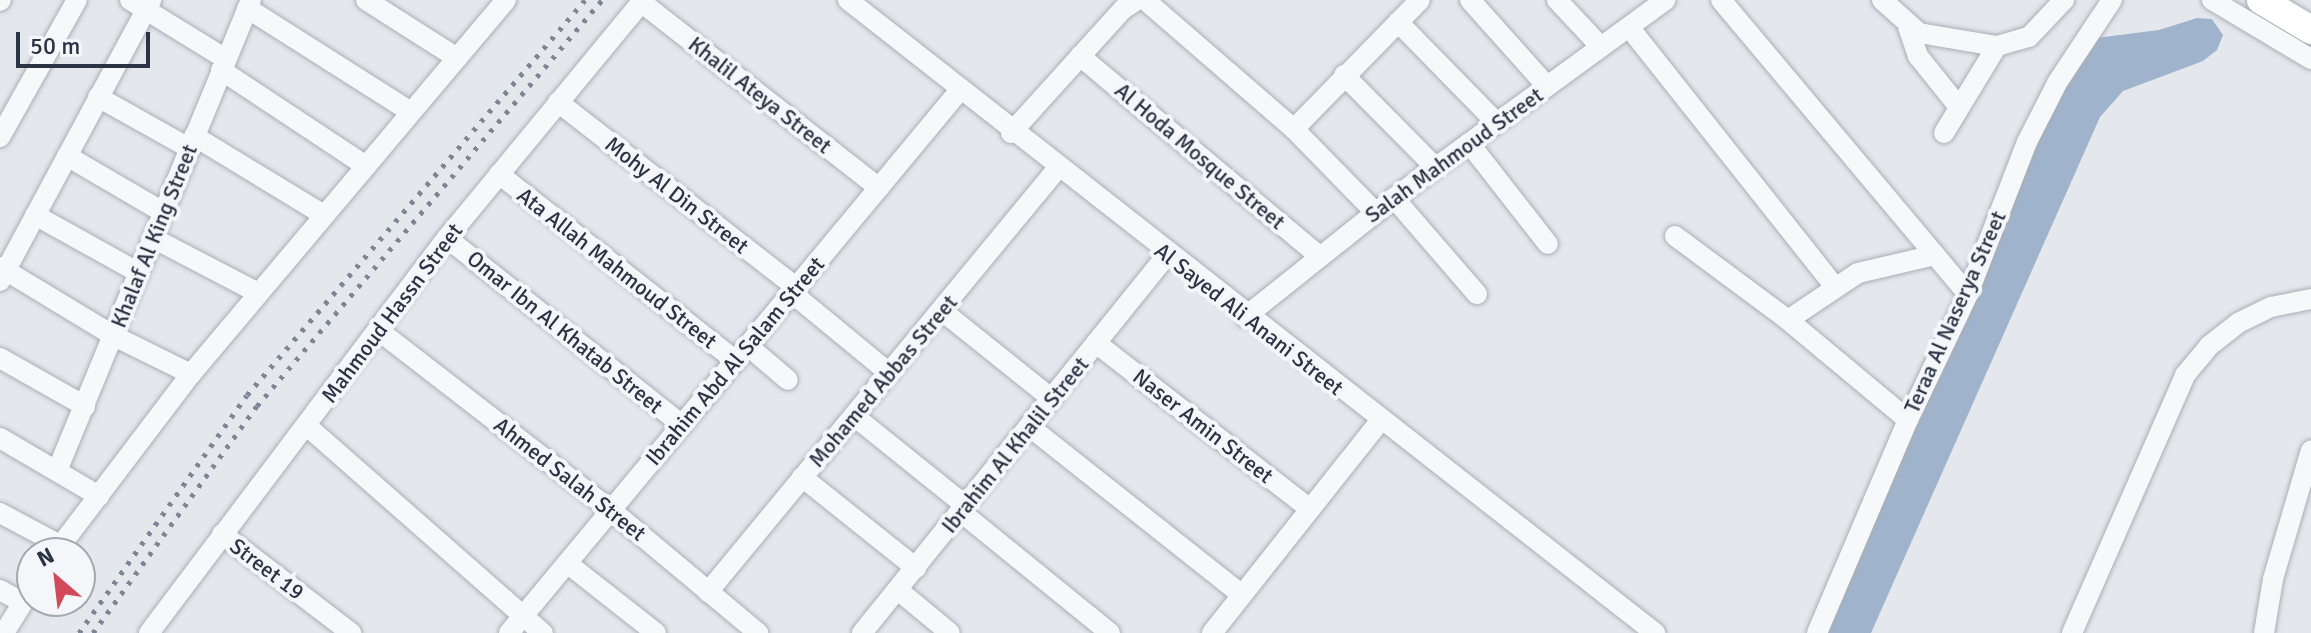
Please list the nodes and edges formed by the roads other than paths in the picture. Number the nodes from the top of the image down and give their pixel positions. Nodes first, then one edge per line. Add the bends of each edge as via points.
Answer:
1 (77, 0) edge
2 (366, 0) edge
3 (848, 0) edge
4 (1137, 0) edge
5 (1147, 0) edge
6 (1420, 0) edge
7 (1470, 0) edge
8 (1557, 0) edge
9 (1721, 0) edge
10 (1882, 0) edge
11 (2064, 0) edge
12 (2112, 0) edge
13 (2212, 0) edge
14 (2261, 0) edge
15 (503, 1) edge
16 (642, 1) edge
17 (1661, 2) edge
18 (142, 3) edge
19 (249, 4) edge
20 (1398, 22) junction
21 (1629, 27) junction
22 (1908, 27) junction
23 (2311, 30) edge
24 (1997, 46) junction
25 (1601, 47) junction
26 (1080, 56) junction
27 (457, 58) junction
28 (2311, 59) edge
29 (223, 65) junction
30 (1344, 75) junction
31 (1547, 86) junction
32 (960, 90) junction
33 (98, 97) junction
34 (558, 102) junction
35 (1959, 107) junction
36 (411, 112) junction
37 (1497, 123) junction
38 (1294, 129) junction
39 (1011, 133) junction
40 (1944, 133) dead end
41 (0, 137) edge
42 (191, 142) junction
43 (1469, 143) junction
44 (67, 156) junction
45 (366, 166) junction
46 (1435, 167) junction
47 (1057, 169) junction
48 (499, 174) junction
49 (879, 188) junction
50 (1394, 198) junction
51 (163, 212) junction
52 (1375, 212) junction
53 (35, 215) junction
54 (324, 215) junction
55 (1675, 236) dead end
56 (153, 238) junction
57 (447, 238) junction
58 (1548, 244) dead end
59 (1167, 255) junction
60 (1935, 255) junction
61 (1320, 257) junction
62 (2, 273) edge
63 (139, 273) junction
64 (1834, 286) junction
65 (794, 290) junction
66 (258, 293) junction
67 (1477, 294) dead end
68 (1968, 294) junction
69 (2311, 299) edge
70 (941, 310) junction
71 (1245, 317) junction
72 (1788, 320) junction
73 (378, 330) junction
74 (114, 336) junction
75 (1096, 343) junction
76 (742, 354) junction
77 (0, 358) edge
78 (889, 373) junction
79 (191, 374) junction
80 (788, 380) dead end
81 (1052, 399) junction
82 (85, 406) junction
83 (854, 416) junction
84 (1908, 420) junction
85 (1379, 422) junction
86 (682, 425) junction
87 (307, 426) junction
88 (1030, 427) junction
89 (0, 438) edge
90 (2311, 450) edge
91 (57, 471) junction
92 (802, 477) junction
93 (99, 496) junction
94 (964, 509) junction
95 (1310, 509) junction
96 (611, 510) junction
97 (0, 513) edge
98 (222, 534) junction
99 (39, 537) edge
100 (67, 537) edge
101 (567, 563) junction
102 (916, 568) junction
103 (898, 590) junction
104 (708, 592) junction
105 (1242, 595) junction
106 (16, 613) edge
107 (523, 616) junction
108 (4, 633) edge
109 (149, 633) edge
110 (351, 633) edge
111 (509, 633) edge
112 (543, 633) edge
113 (656, 633) edge
114 (758, 633) edge
115 (862, 633) edge
116 (950, 633) edge
117 (1110, 633) edge
118 (1212, 633) edge
119 (1655, 633) edge
120 (1817, 633) edge
121 (2072, 633) edge
122 (2264, 633) edge

1 - 41 street
2 - 27 street
3 - 32 street, Al Sayed Ali Anani Street
4 - 26 street
5 - 38 street
6 - 20 street
7 - 31 street
8 - 25 street
9 - 60 street
10 - 22 street
11 - 24 street via 2029,37
12 - 68 street, Teraa Al Naserya Street via 2041,112
13 - 28 street
14 - 23 highway
15 - 27 street
16 - 34 street, Mahmoud Hassn Street
16 - 49 street, Khalil Ateya Street
17 - 21 street, Salah Mahmoud Street
18 - 29 street
18 - 33 street
19 - 29 street, Khalaf Al King Street
19 - 36 street
20 - 30 street
20 - 37 street
21 - 25 street, Salah Mahmoud Street
21 - 64 street
22 - 24 street via 1931,38
22 - 35 street via 1918,56
24 - 35 street
25 - 31 street, Salah Mahmoud Street
26 - 39 street
26 - 61 street, Al Hoda Mosque Street
27 - 36 street
29 - 42 street, Khalaf Al King Street
29 - 45 street
30 - 38 street
30 - 46 street
31 - 37 street, Salah Mahmoud Street
32 - 39 street, Al Sayed Ali Anani Street
32 - 49 street, Ibrahim Abd Al Salam Street
33 - 42 street
33 - 44 street
34 - 48 street, Mahmoud Hassn Street
34 - 65 street, Mohy Al Din Street
35 - 40 street
36 - 45 street
37 - 43 street, Salah Mahmoud Street
38 - 52 street
39 - 47 street, Al Sayed Ali Anani Street
42 - 51 street, Khalaf Al King Street
42 - 54 street
43 - 46 street, Salah Mahmoud Street
43 - 58 street
44 - 51 street
44 - 53 street
45 - 54 street
46 - 50 street, Salah Mahmoud Street
47 - 59 street, Al Sayed Ali Anani Street
47 - 70 street, Mohamed Abbas Street
48 - 57 street, Mahmoud Hassn Street
48 - 76 street, Ata Allah Mahmoud Street
49 - 65 street, Ibrahim Abd Al Salam Street
50 - 52 street, Salah Mahmoud Street
50 - 67 street
51 - 56 street, Khalaf Al King Street
52 - 61 street, Salah Mahmoud Street
53 - 62 street
53 - 63 street
54 - 66 street
55 - 72 street
56 - 63 street, Khalaf Al King Street
56 - 66 street
57 - 73 street, Mahmoud Hassn Street
57 - 86 street, Omar Ibn Al Khatab Street
59 - 71 street, Al Sayed Ali Anani Street
59 - 75 street, Ibrahim Al Khalil Street
60 - 64 street via 1883,264
60 - 68 street
61 - 71 street, Salah Mahmoud Street
62 - 74 street
63 - 74 street, Khalaf Al King Street
64 - 72 street
65 - 76 street, Ibrahim Abd Al Salam Street
65 - 78 street, Mohy Al Din Street
66 - 79 street
68 - 84 street, Teraa Al Naserya Street
69 - 121 street via 2271,307 2238,323 2190,367
70 - 78 street, Mohamed Abbas Street
70 - 81 street
71 - 85 street, Al Sayed Ali Anani Street
72 - 84 street
73 - 87 street, Mahmoud Hassn Street
73 - 96 street, Ahmed Salah Street
74 - 79 street
74 - 82 street, Khalaf Al King Street
75 - 81 street, Ibrahim Al Khalil Street
75 - 95 street, Naser Amin Street
76 - 80 street, Ata Allah Mahmoud Street
76 - 86 street, Ibrahim Abd Al Salam Street
77 - 82 street
78 - 83 street, Mohamed Abbas Street
79 - 93 street
81 - 88 street, Ibrahim Al Khalil Street
82 - 91 street, Khalaf Al King Street
83 - 92 street, Mohamed Abbas Street
83 - 94 street
84 - 120 street, Teraa Al Naserya Street
85 - 95 street
85 - 119 street, Al Sayed Ali Anani Street
86 - 96 street, Ibrahim Abd Al Salam Street
87 - 98 street, Mahmoud Hassn Street
87 - 107 street
88 - 94 street, Ibrahim Al Khalil Street
88 - 105 street
89 - 91 street
90 - 122 street via 2273,579
91 - 93 street
92 - 102 street
92 - 104 street, Mohamed Abbas Street
93 - 100 street
94 - 102 street, Ibrahim Al Khalil Street
94 - 117 street
95 - 105 street
96 - 101 street, Ibrahim Abd Al Salam Street
96 - 104 street, Ahmed Salah Street
97 - 99 street
98 - 109 street, Mahmoud Hassn Street
98 - 110 street, Street 19
101 - 107 street, Ibrahim Abd Al Salam Street
101 - 113 street
102 - 103 street, Ibrahim Al Khalil Street
103 - 115 street, Ibrahim Al Khalil Street
103 - 116 street
104 - 114 street, Ahmed Salah Street
105 - 118 street
106 - 108 street
107 - 111 street, Ibrahim Abd Al Salam Street
107 - 112 street

